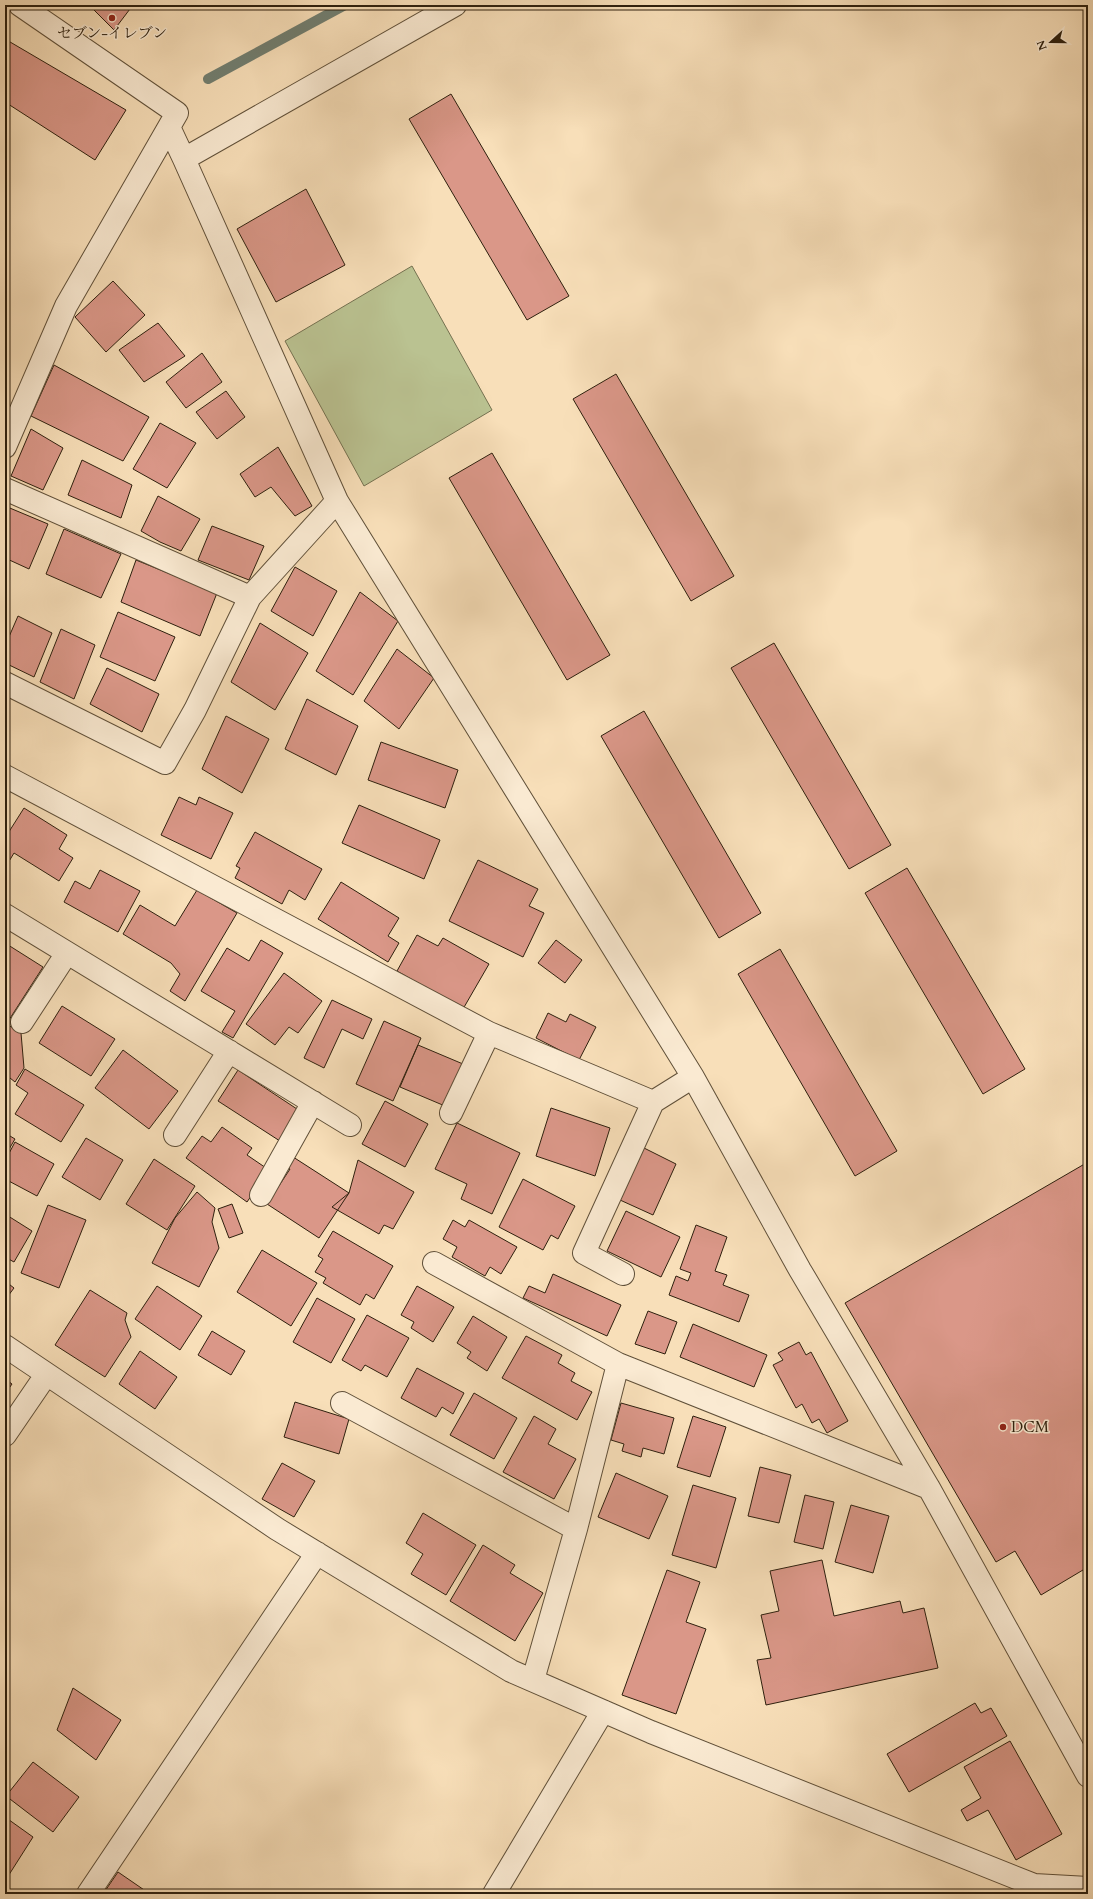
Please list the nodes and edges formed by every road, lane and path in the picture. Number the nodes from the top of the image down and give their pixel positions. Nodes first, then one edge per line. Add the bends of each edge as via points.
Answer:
1 (20, 5) edge
2 (454, 5) edge
3 (169, 128) junction
4 (184, 159) junction
5 (5, 448) edge
6 (5, 489) edge
7 (337, 501) junction
8 (250, 597) junction
9 (5, 683) edge
10 (5, 776) edge
11 (5, 915) edge
12 (67, 953) junction
13 (22, 1022) dead end
14 (488, 1033) junction
15 (228, 1050) junction
16 (692, 1077) junction
17 (313, 1102) junction
18 (653, 1102) junction
19 (451, 1113) dead end
20 (350, 1125) dead end
21 (175, 1135) dead end
22 (261, 1195) dead end
23 (434, 1263) dead end
24 (623, 1274) dead end
25 (5, 1346) edge
26 (618, 1364) junction
27 (46, 1375) junction
28 (342, 1403) dead end
29 (5, 1435) edge
30 (929, 1488) junction
31 (576, 1529) junction
32 (317, 1553) junction
33 (533, 1680) junction
34 (603, 1711) junction
35 (1088, 1776) edge
36 (1088, 1888) edge
37 (88, 1894) edge
38 (494, 1894) edge

1 - 3 street via 178,113
2 - 4 street
3 - 4 street
3 - 5 street via 66,306
4 - 7 street
6 - 8 street
7 - 8 street
7 - 16 street
8 - 9 street via 195,710 165,763
10 - 14 street
11 - 12 street
12 - 13 street
12 - 15 street
14 - 18 street
14 - 19 street
15 - 17 street
15 - 21 street
16 - 18 street
16 - 30 street via 800,1270
17 - 20 street
17 - 22 street
18 - 24 street via 584,1253
23 - 26 street
25 - 27 street
26 - 30 street
26 - 31 street
27 - 29 street
27 - 32 street
28 - 31 street
30 - 35 street
31 - 33 street
32 - 33 street via 511,1670
32 - 37 street
33 - 34 street
34 - 36 street via 1034,1886
34 - 38 street

